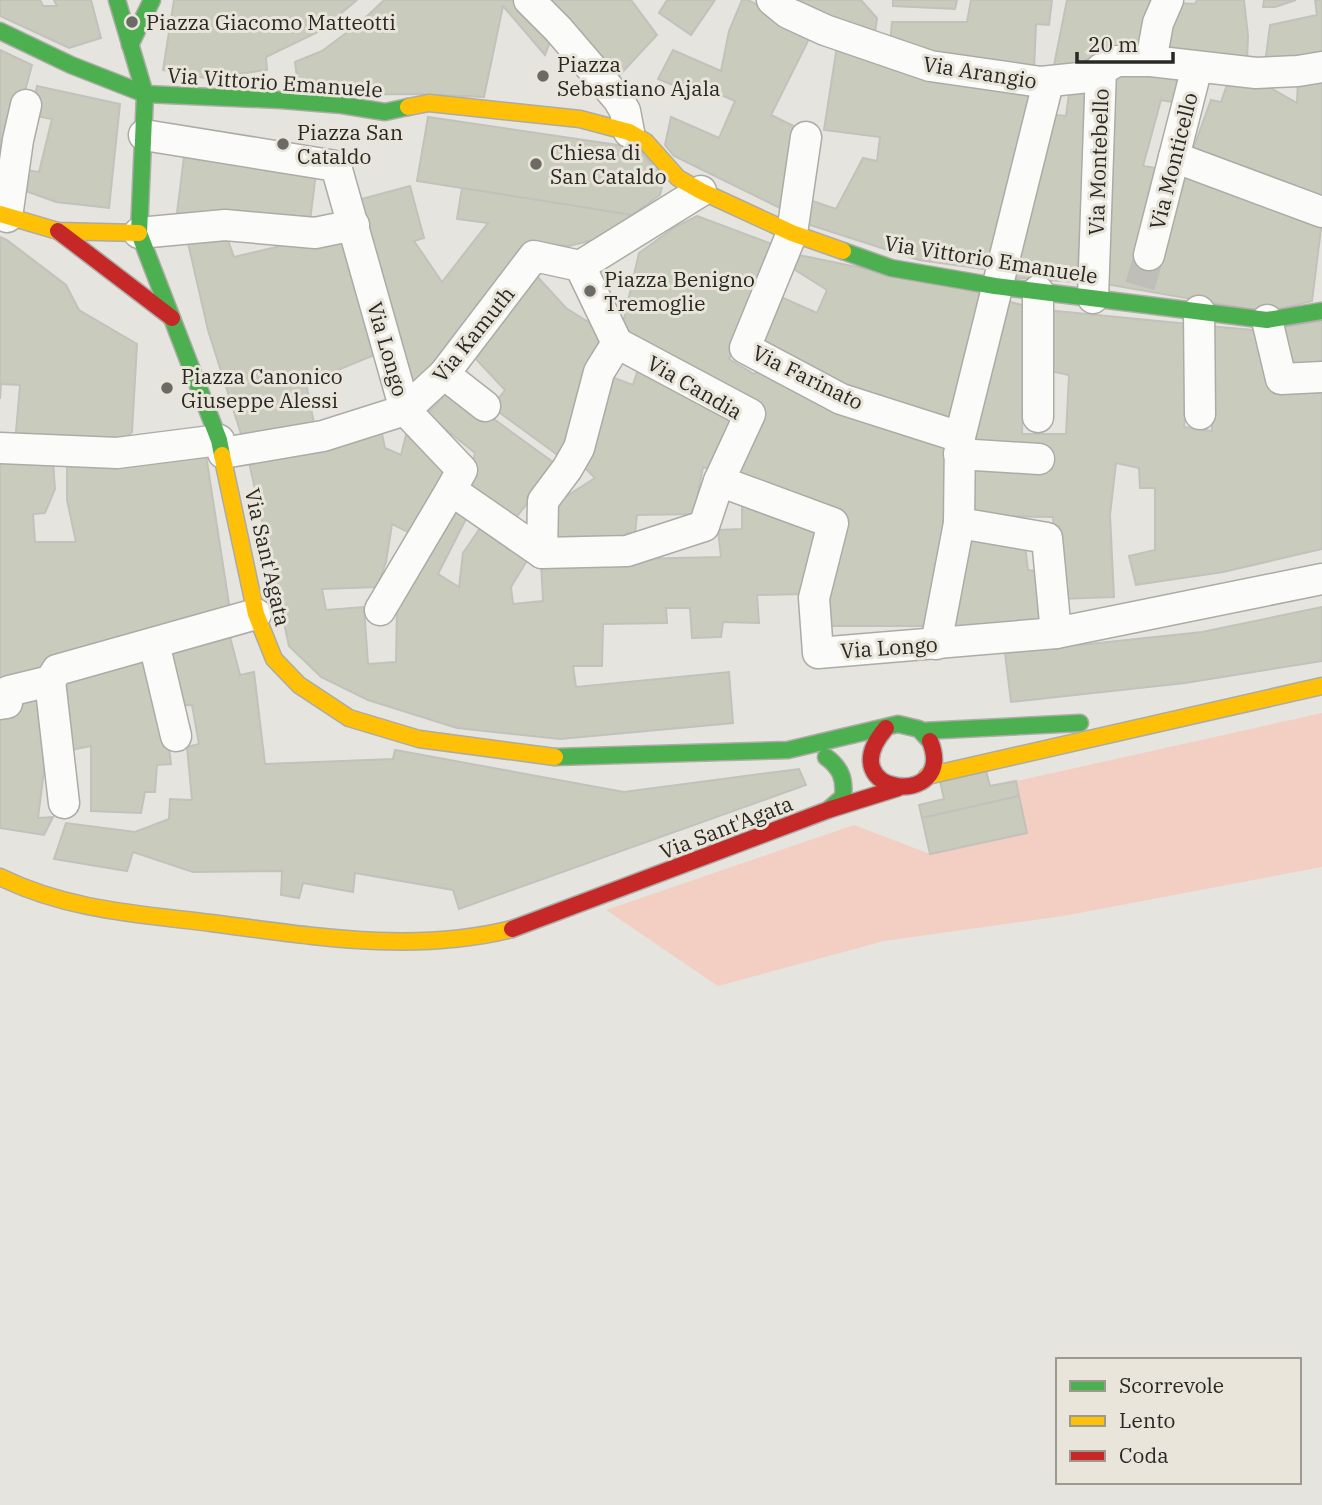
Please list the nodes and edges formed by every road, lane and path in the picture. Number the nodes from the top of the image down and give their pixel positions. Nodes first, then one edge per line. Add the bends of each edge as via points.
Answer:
1 (117, 0) edge
2 (152, 0) edge
3 (529, 0) edge
4 (772, 0) edge
5 (1168, 0) edge
6 (0, 31) edge
7 (124, 47) junction
8 (95, 57) dead end
9 (1151, 61) junction
10 (71, 65) junction
11 (1197, 67) junction
12 (1322, 67) edge
13 (1101, 69) junction
14 (1048, 83) junction
15 (145, 94) junction
16 (26, 105) dead end
17 (629, 132) junction
18 (144, 135) junction
19 (806, 136) dead end
20 (1174, 158) junction
21 (701, 191) junction
22 (1322, 212) edge
23 (4, 215) edge
24 (354, 226) junction
25 (58, 231) junction
26 (139, 233) junction
27 (792, 233) junction
28 (1149, 255) tunnel mouth
29 (580, 266) junction
30 (995, 286) junction
31 (1038, 291) junction
32 (1093, 298) junction
33 (1321, 304) edge
34 (1199, 311) junction
35 (172, 318) junction
36 (1267, 320) junction
37 (617, 343) junction
38 (444, 374) junction
39 (1322, 377) edge
40 (485, 406) dead end
41 (405, 410) junction
42 (1200, 414) dead end
43 (1038, 417) dead end
44 (960, 445) junction
45 (221, 446) junction
46 (0, 448) edge
47 (1039, 459) dead end
48 (719, 481) junction
49 (451, 490) junction
50 (959, 523) junction
51 (542, 554) junction
52 (1322, 579) edge
53 (380, 610) dead end
54 (256, 614) junction
55 (1056, 633) junction
56 (154, 643) junction
57 (936, 644) junction
58 (53, 675) junction
59 (1322, 686) edge
60 (0, 704) edge
61 (1180, 718) junction
62 (886, 728) junction
63 (922, 731) junction
64 (176, 736) dead end
65 (788, 750) junction
66 (826, 757) junction
67 (861, 761) junction
68 (927, 776) junction
69 (898, 788) junction
70 (843, 797) junction
71 (64, 803) dead end
72 (828, 810) junction
73 (0, 877) edge

1 - 7 main road
2 - 7 main road
3 - 17 street via 618,99
4 - 14 street, Via Arangio via 825,30 930,66
5 - 9 street
6 - 10 main road, Via Vittorio Emanuele
7 - 15 main road
8 - 10 main road
9 - 11 street, Via Arangio
9 - 13 street, Via Arangio via 1117,61
10 - 15 main road, Via Vittorio Emanuele
11 - 12 street, Via Arangio via 1256,73
11 - 20 street, Via Monticello
13 - 14 street, Via Arangio via 1089,77
13 - 32 street, Via Montebello
14 - 30 street
15 - 17 main road, Via Vittorio Emanuele via 281,100 385,112 429,103 580,119
15 - 18 main road
16 - 23 street
17 - 21 main road, Via Vittorio Emanuele via 646,142 678,178
18 - 24 street, Via Longo via 339,178
18 - 26 main road
19 - 27 street, Via Farinato
20 - 22 street
20 - 28 street, Via Monticello
21 - 27 main road, Via Vittorio Emanuele
21 - 29 street
23 - 25 main road
24 - 26 street via 314,233 225,225
24 - 41 street, Via Longo
25 - 26 main road
25 - 35 main road
26 - 35 main road, Via Sant'Agata
27 - 30 main road, Via Vittorio Emanuele via 891,268
27 - 44 street, Via Farinato via 745,348 842,399
29 - 37 street
29 - 38 street, Via Kamuth via 534,256
30 - 31 main road, Via Vittorio Emanuele
30 - 44 street
31 - 32 main road, Via Vittorio Emanuele
31 - 43 street
32 - 34 main road, Via Vittorio Emanuele via 1138,294
33 - 36 main road, Via Vittorio Emanuele
34 - 36 main road, Via Vittorio Emanuele
34 - 42 street
35 - 45 main road, Via Sant'Agata
36 - 39 street via 1281,379
37 - 48 street, Via Candia via 750,414
37 - 51 street via 599,372 579,448 543,500
38 - 40 street
38 - 41 street, Via Kamuth
41 - 45 street, Via Kamuth via 323,436
41 - 49 street, Via Longo via 462,470
44 - 47 street
44 - 50 street
45 - 46 street, Via Kamuth via 117,453
45 - 54 main road, Via Sant'Agata
48 - 51 street via 704,526 627,551
48 - 57 street, Via Longo via 833,523 814,598 818,653
49 - 51 street
49 - 53 street
50 - 55 street via 1048,538
50 - 57 street
52 - 55 street, Via Longo
54 - 56 street
54 - 65 main road, Via Sant'Agata via 274,659 299,685 349,718 419,739 552,757
55 - 57 street, Via Longo
56 - 58 street
56 - 64 street
58 - 60 street via 9,691 7,703
58 - 71 street
59 - 61 main road
61 - 63 main road
61 - 68 main road
62 - 63 main road via 911,725
62 - 65 main road
62 - 67 main road
63 - 68 main road via 934,753
65 - 66 main road
66 - 67 main road
66 - 70 main road via 839,766 845,781
67 - 69 main road via 879,779
67 - 70 main road
68 - 69 main road
69 - 72 main road, Via Sant'Agata
70 - 72 main road
72 - 73 main road, Via Sant'Agata via 520,927 472,940 405,943 95,909 51,900

